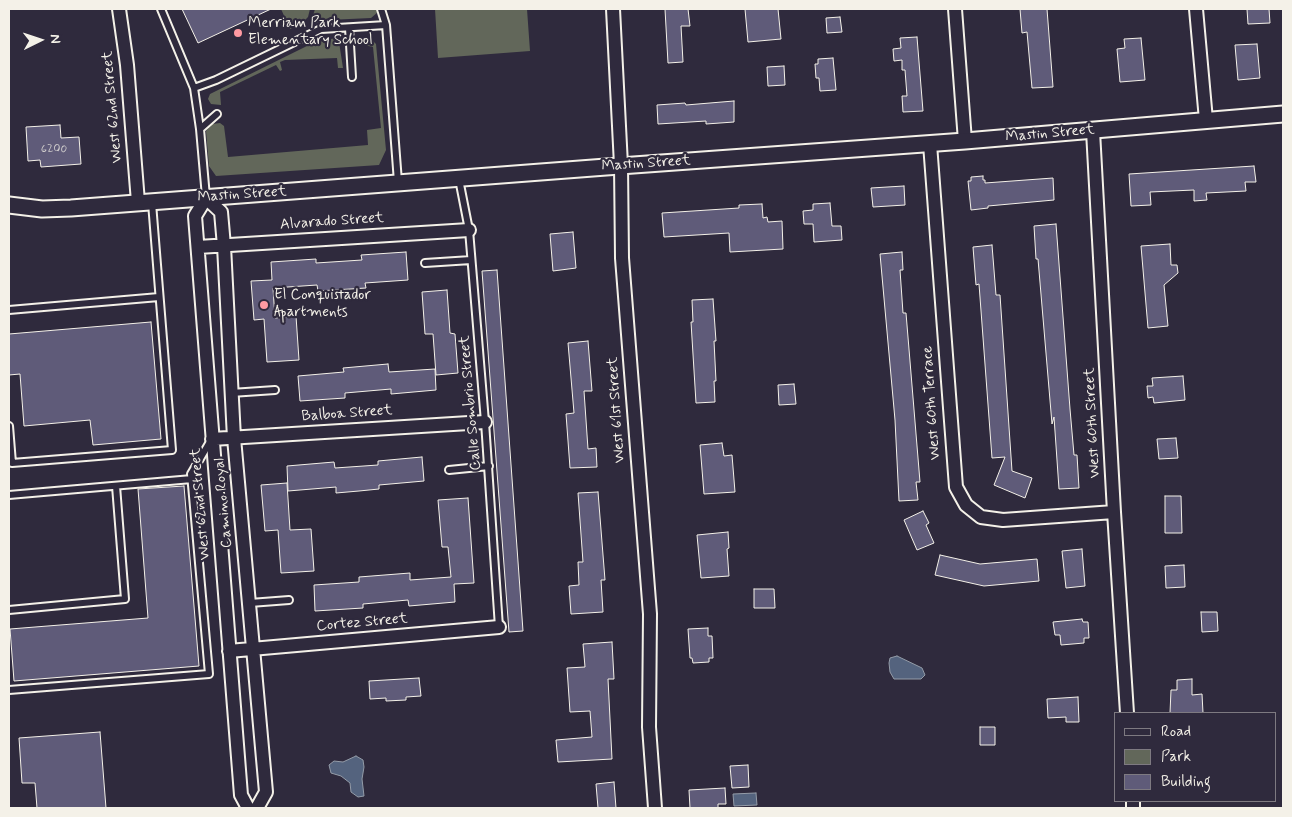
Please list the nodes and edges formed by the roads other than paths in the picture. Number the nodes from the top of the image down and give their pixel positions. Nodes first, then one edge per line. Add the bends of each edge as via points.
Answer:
1 (119, 9) edge
2 (161, 9) edge
3 (383, 9) edge
4 (613, 9) edge
5 (955, 9) edge
6 (1196, 9) edge
7 (386, 25) junction
8 (349, 28) junction
9 (352, 78) dead end
10 (194, 88) junction
11 (217, 114) dead end
12 (1283, 114) edge
13 (1206, 120) junction
14 (200, 129) junction
15 (1093, 131) junction
16 (965, 141) junction
17 (930, 144) junction
18 (621, 166) junction
19 (459, 178) junction
20 (398, 182) junction
21 (206, 198) junction
22 (145, 202) junction
23 (9, 205) edge
24 (469, 230) junction
25 (224, 246) junction
26 (198, 247) junction
27 (471, 260) junction
28 (425, 263) dead end
29 (159, 297) junction
30 (9, 310) edge
31 (275, 390) dead end
32 (231, 393) junction
33 (485, 422) junction
34 (9, 426) edge
35 (234, 438) junction
36 (212, 439) junction
37 (488, 466) junction
38 (449, 470) dead end
39 (192, 479) junction
40 (116, 486) junction
41 (9, 495) edge
42 (1114, 512) junction
43 (288, 600) dead end
44 (250, 603) junction
45 (9, 610) edge
46 (499, 627) joint
47 (254, 649) junction
48 (229, 651) junction
49 (9, 690) edge
50 (1127, 712) edge
51 (248, 808) edge
52 (257, 808) edge
53 (655, 808) edge

1 - 22 street, West 62nd Street
2 - 10 lane
3 - 7 lane
4 - 18 street, West 61st Street
5 - 16 street
6 - 13 street
7 - 8 lane
7 - 20 lane
8 - 9 lane
8 - 10 lane via 321,30
10 - 14 lane
11 - 14 lane
12 - 13 street, Mastin Street
13 - 15 street, Mastin Street
14 - 21 lane
15 - 16 street, Mastin Street
15 - 42 street, West 60th Street
16 - 17 street, Mastin Street
17 - 18 street, Mastin Street
17 - 42 street, West 60th Terrace via 956,488 966,505 981,517 1003,520
18 - 19 street, Mastin Street
18 - 53 street, West 61st Street via 622,258 650,614 649,727
19 - 20 street, Mastin Street
19 - 24 lane, Calle Sombrio Street
20 - 21 street, Mastin Street
21 - 22 street, Mastin Street
21 - 25 street, Camino Royal via 221,212
21 - 26 street, West 62nd Street via 195,216
22 - 23 street, Mastin Street via 42,209
22 - 29 lane
24 - 25 street, Alvarado Street
24 - 27 lane, Calle Sombrio Street
25 - 26 street, Alvarado Street
25 - 32 street, Camino Royal
26 - 36 street, West 62nd Street
27 - 28 lane
27 - 33 lane, Calle Sombrio Street
29 - 30 lane
29 - 34 lane via 172,450 12,463
31 - 32 lane
32 - 35 street, Camino Royal
33 - 35 street, Balboa Street
33 - 37 lane, Calle Sombrio Street
35 - 36 street, Balboa Street
35 - 44 street, Camino Royal
36 - 39 lane via 191,474
36 - 48 street, West 62nd Street
37 - 38 lane
37 - 46 lane, Calle Sombrio Street
39 - 40 lane
39 - 49 lane via 209,674
40 - 41 lane
40 - 45 lane via 125,600
42 - 50 street, West 60th Street
43 - 44 lane
44 - 47 street, Camino Royal
46 - 47 street, Cortez Street
47 - 48 street, Cortez Street
47 - 52 street, Camino Royal via 266,792
48 - 51 street, West 62nd Street via 241,796

